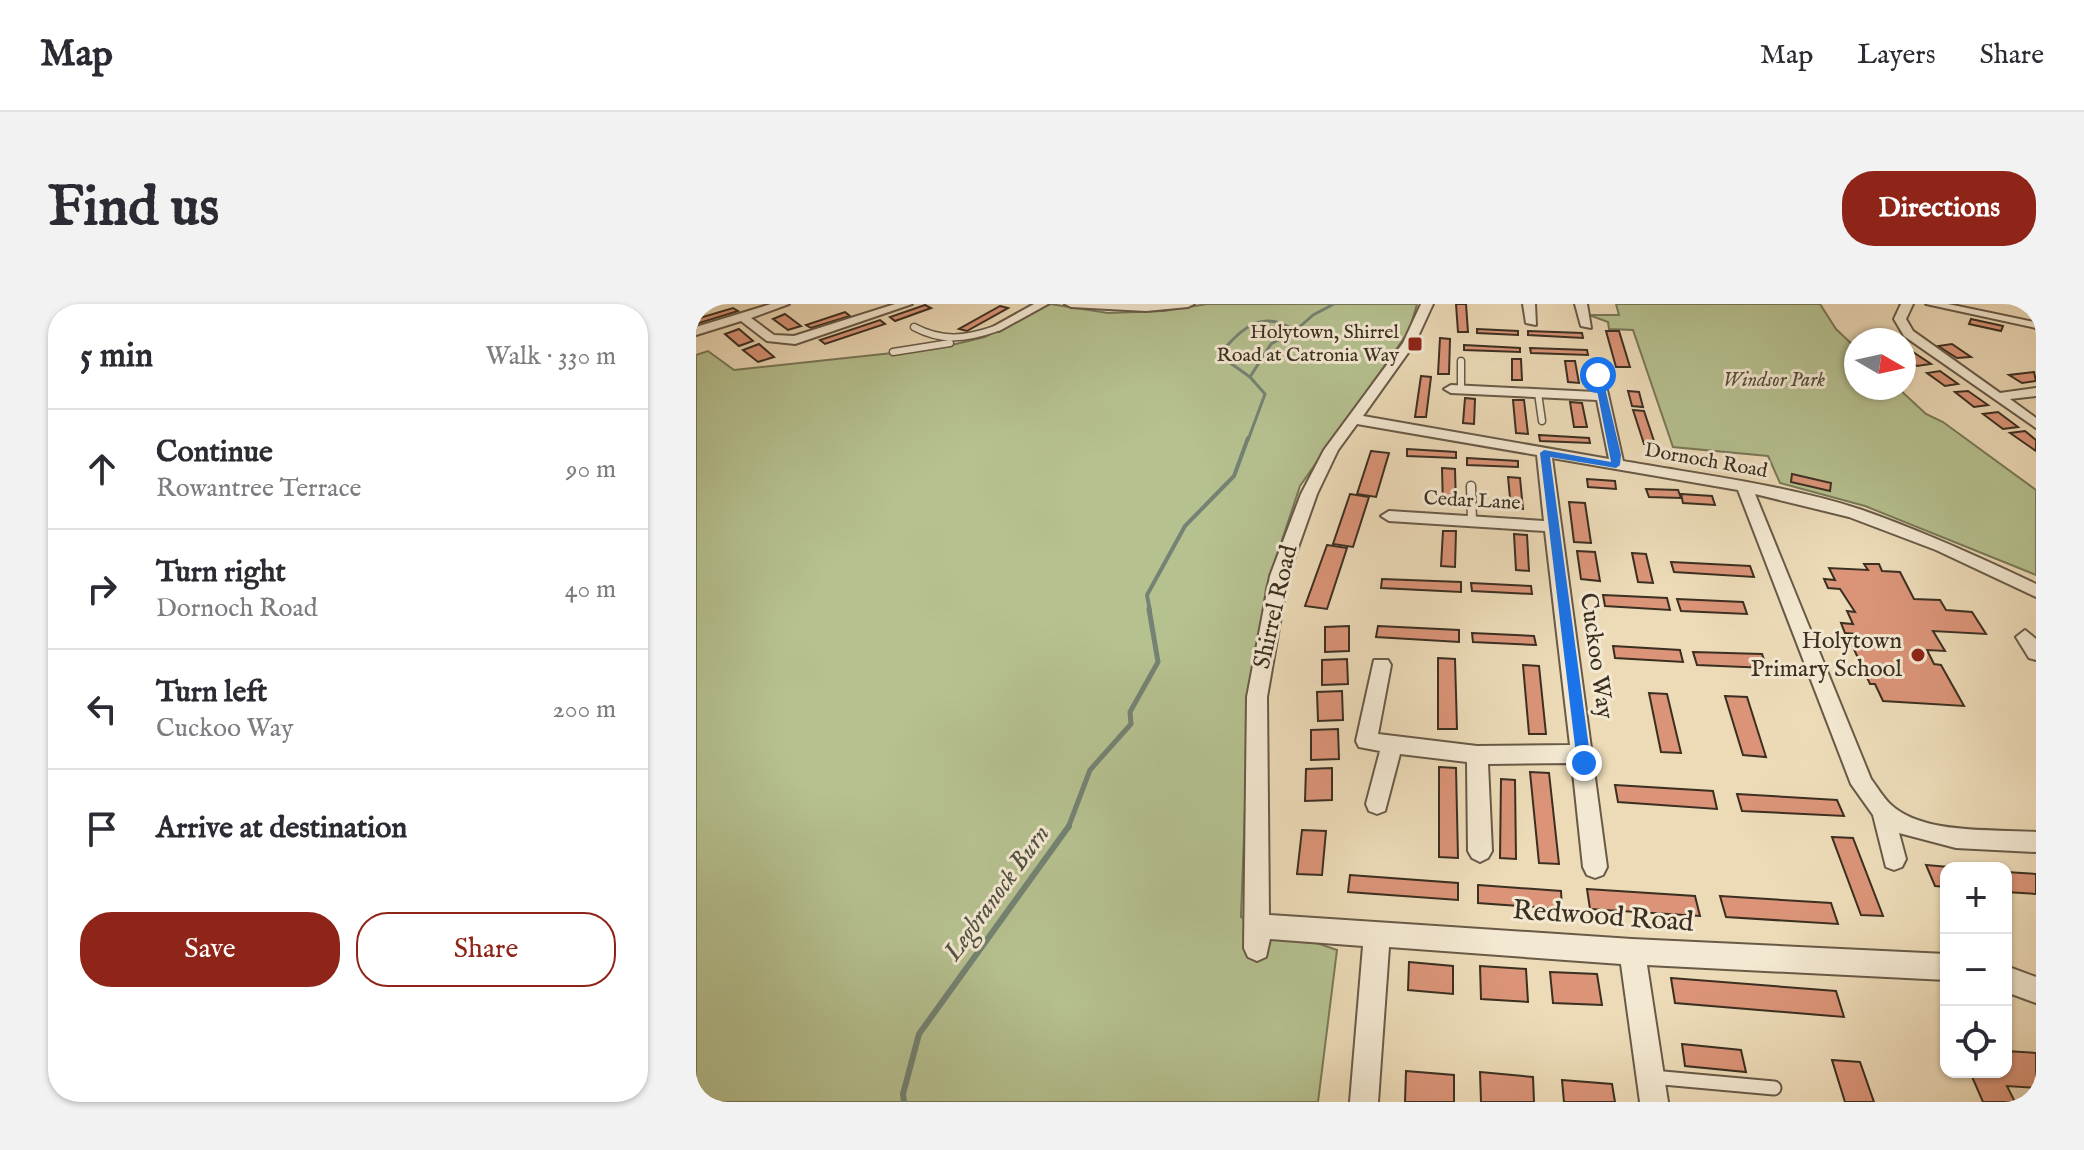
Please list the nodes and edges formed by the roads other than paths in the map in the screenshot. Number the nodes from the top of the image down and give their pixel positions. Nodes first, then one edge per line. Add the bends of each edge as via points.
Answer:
1 (783, 304) edge
2 (906, 304) edge
3 (1042, 304) edge
4 (1071, 304) edge
5 (1188, 304) edge
6 (1427, 304) edge
7 (1529, 304) edge
8 (1581, 304) edge
9 (1907, 304) edge
10 (1932, 304) edge
11 (1127, 306) edge
12 (743, 317) junction
13 (1532, 323) dead end
14 (1590, 323) dead end
15 (2034, 325) edge
16 (914, 327) dead end
17 (995, 329) joint
18 (696, 331) edge
19 (963, 339) junction
20 (893, 352) dead end
21 (1461, 361) dead end
22 (1598, 375) dead end
23 (1456, 389) joint
24 (2036, 392) edge
25 (1538, 393) junction
26 (1602, 396) junction
27 (1997, 397) junction
28 (1355, 419) junction
29 (1542, 421) dead end
30 (2036, 424) edge
31 (1544, 453) junction
32 (1616, 465) junction
33 (1471, 486) dead end
34 (1744, 487) junction
35 (1389, 516) dead end
36 (1472, 521) junction
37 (1552, 526) junction
38 (2036, 591) edge
39 (1381, 665) dead end
40 (1392, 744) junction
41 (1583, 754) junction
42 (1477, 755) junction
43 (1377, 804) dead end
44 (1883, 812) junction
45 (2036, 842) edge
46 (1480, 851) dead end
47 (1894, 859) dead end
48 (1595, 867) dead end
49 (1377, 934) junction
50 (1257, 937) joint
51 (1632, 952) junction
52 (1940, 967) edge
53 (2012, 981) edge
54 (2036, 990) edge
55 (1774, 1088) dead end
56 (1653, 1090) edge
57 (1364, 1102) edge

1 - 12 street
2 - 12 street via 795,340 771,338
3 - 17 street
4 - 11 street
5 - 11 street
6 - 28 street, Shirrel Road via 1409,343
7 - 13 street
8 - 14 street
9 - 27 street via 1900,319 1908,333
10 - 15 street
12 - 18 street
16 - 19 lane via 937,339
17 - 19 lane
19 - 20 lane
21 - 23 lane
22 - 26 street
23 - 25 street
24 - 27 street
25 - 26 street
25 - 29 lane
26 - 32 street
27 - 30 street
28 - 31 street, Dornoch Road
28 - 50 street, Shirrel Road via 1331,450 1309,494 1279,576 1257,697
31 - 32 street, Dornoch Road
31 - 37 street, Cuckoo Way
32 - 34 street, Dornoch Road
33 - 36 lane
34 - 38 street, Dornoch Road via 1854,513 1942,546
34 - 44 street via 1862,784
35 - 36 street, Cedar Lane
36 - 37 street, Cedar Lane
37 - 41 street, Cuckoo Way
39 - 40 street via 1366,741
40 - 42 street
40 - 43 street
41 - 42 street
41 - 48 street, Cuckoo Way
42 - 46 street
44 - 45 street via 1919,833
44 - 47 street
49 - 50 street, Redwood Road
49 - 51 street, Redwood Road
49 - 57 street
51 - 52 street, Redwood Road
51 - 56 street
53 - 54 street
55 - 56 lane

